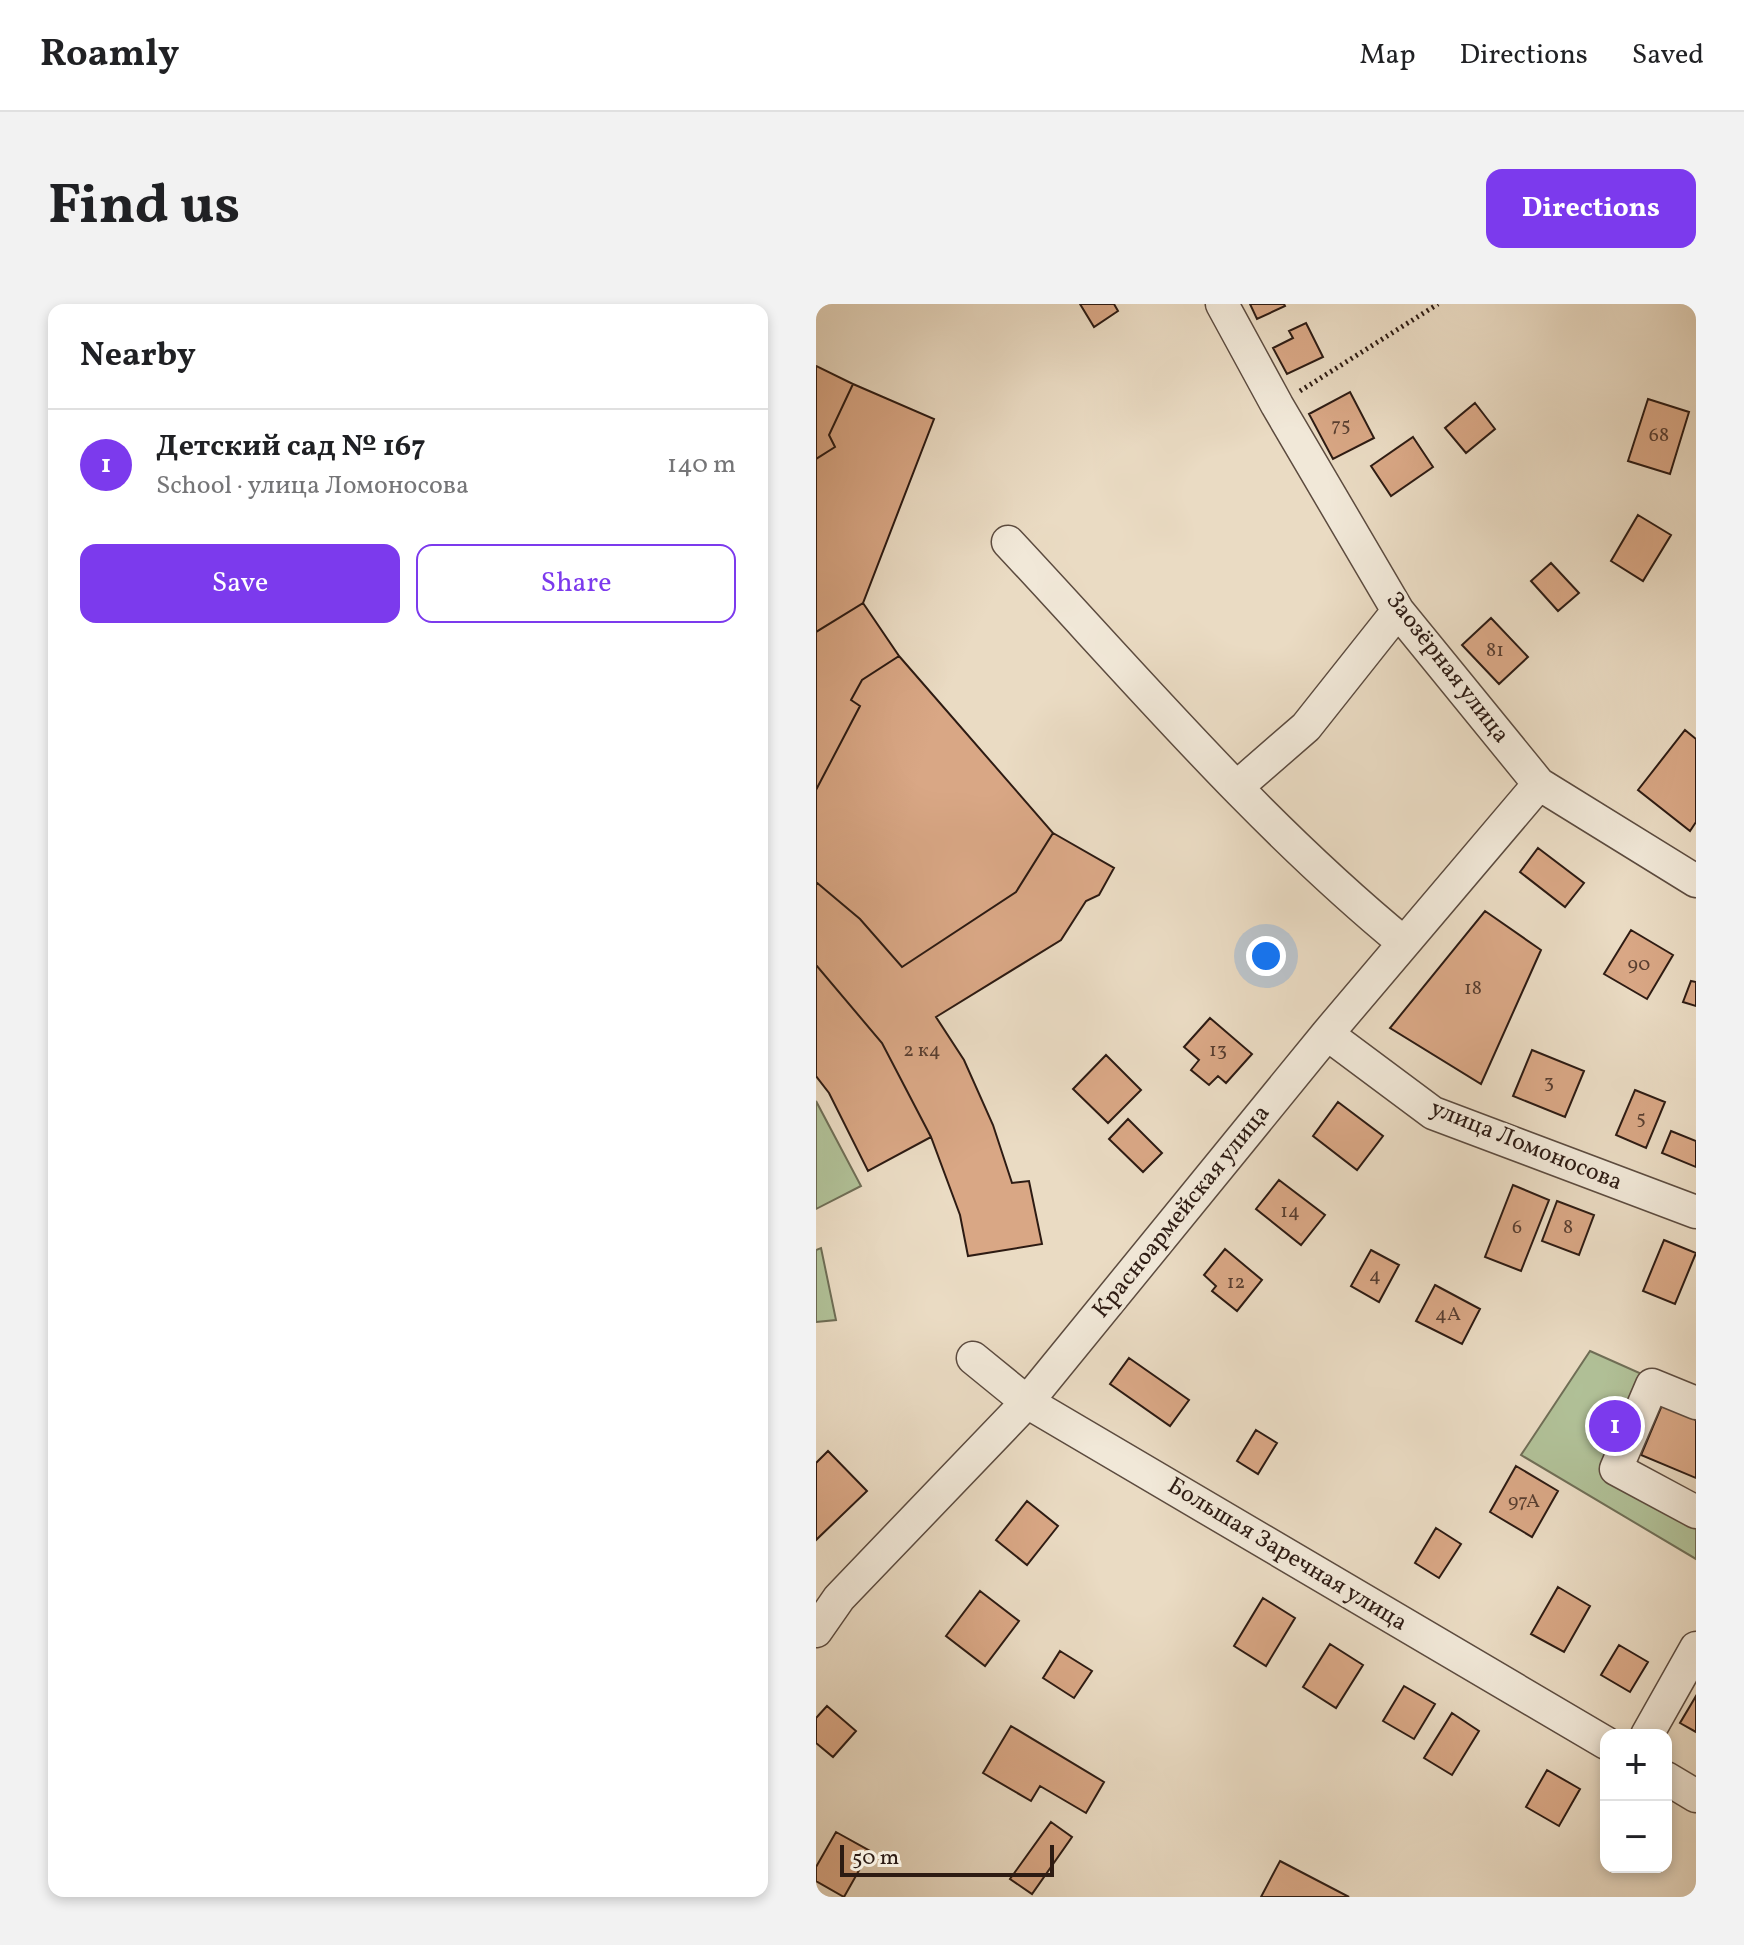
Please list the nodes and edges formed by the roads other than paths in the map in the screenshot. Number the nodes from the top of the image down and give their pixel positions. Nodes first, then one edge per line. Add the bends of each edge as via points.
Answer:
1 (1222, 304) edge
2 (1008, 542) dead end
3 (1398, 611) junction
4 (1539, 784) junction
5 (1237, 787) junction
6 (1696, 881) edge
7 (1404, 943) junction
8 (1327, 1034) junction
9 (1696, 1212) edge
10 (973, 1358) dead end
11 (1027, 1402) junction
12 (1696, 1403) edge
13 (1696, 1512) edge
14 (816, 1631) edge
15 (1696, 1648) edge
16 (1650, 1729) edge
17 (1600, 1739) edge
18 (1672, 1782) edge
19 (1696, 1796) edge

1 - 3 street, Заозёрная улица
2 - 5 street
3 - 4 street, Заозёрная улица
3 - 5 street via 1306,727
4 - 6 street, Заозёрная улица
4 - 7 street, Красноармейская улица
5 - 7 street
7 - 8 street, Красноармейская улица
8 - 9 street, улица Ломоносова via 1433,1113
8 - 11 street, Красноармейская улица
10 - 11 street, Большая Заречная улица
11 - 14 street, Красноармейская улица via 839,1598
11 - 17 street, Большая Заречная улица
12 - 13 street via 1652,1385 1616,1469
15 - 16 street
18 - 19 street

